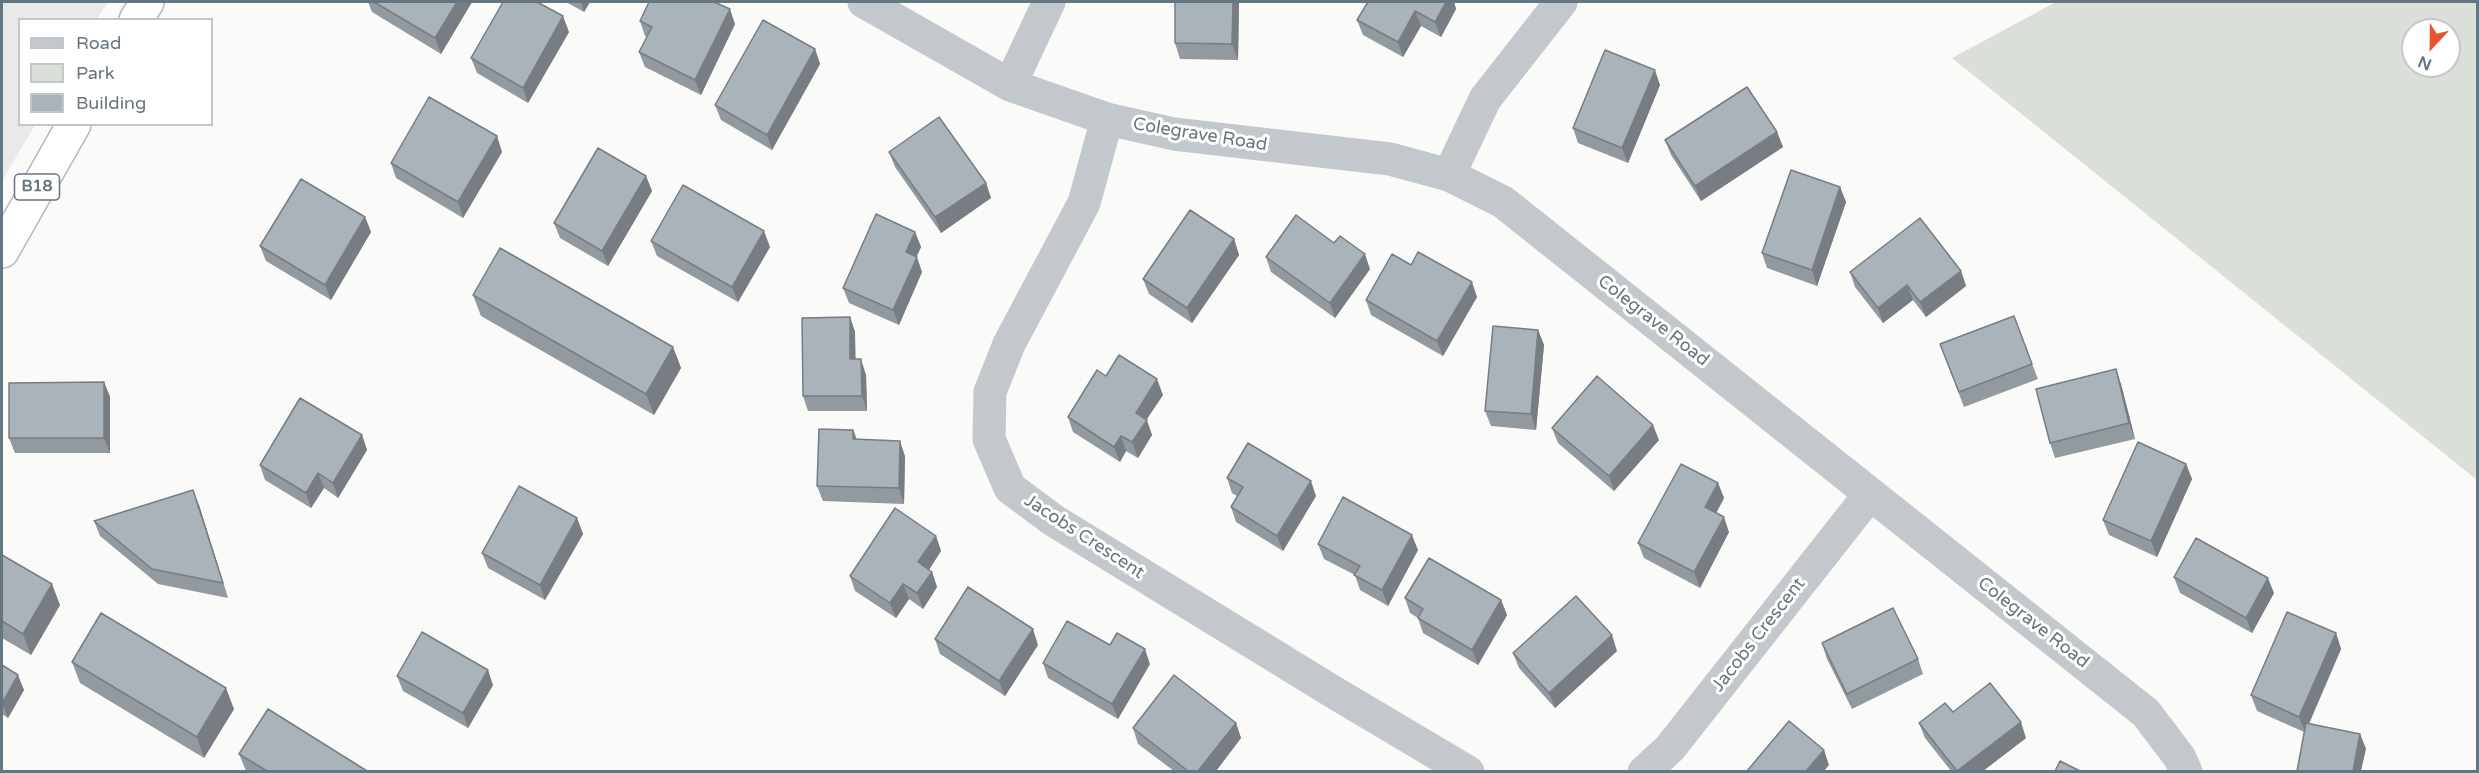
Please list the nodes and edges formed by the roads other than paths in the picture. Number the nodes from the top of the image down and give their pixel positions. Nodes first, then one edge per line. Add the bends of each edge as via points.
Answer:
1 (147, 2) edge
2 (864, 2) edge
3 (1049, 2) edge
4 (1561, 2) edge
5 (137, 18) edge
6 (1010, 85) junction
7 (1107, 119) junction
8 (73, 126) edge
9 (1449, 175) junction
10 (2, 251) edge
11 (1870, 494) junction
12 (1468, 771) edge
13 (1644, 771) edge
14 (2186, 771) edge

1 - 5 highway
2 - 6 street, Colegrave Road
3 - 6 street
4 - 9 street via 1485,99
6 - 7 street, Colegrave Road
7 - 9 street, Colegrave Road via 1174,134 1390,159
7 - 12 street, Jacobs Crescent via 1084,203 1009,344 990,392 989,439 1010,488 1053,520
8 - 10 highway, B18
9 - 11 street, Colegrave Road via 1503,202
11 - 13 street, Jacobs Crescent via 1670,748
11 - 14 street, Colegrave Road via 2146,713

